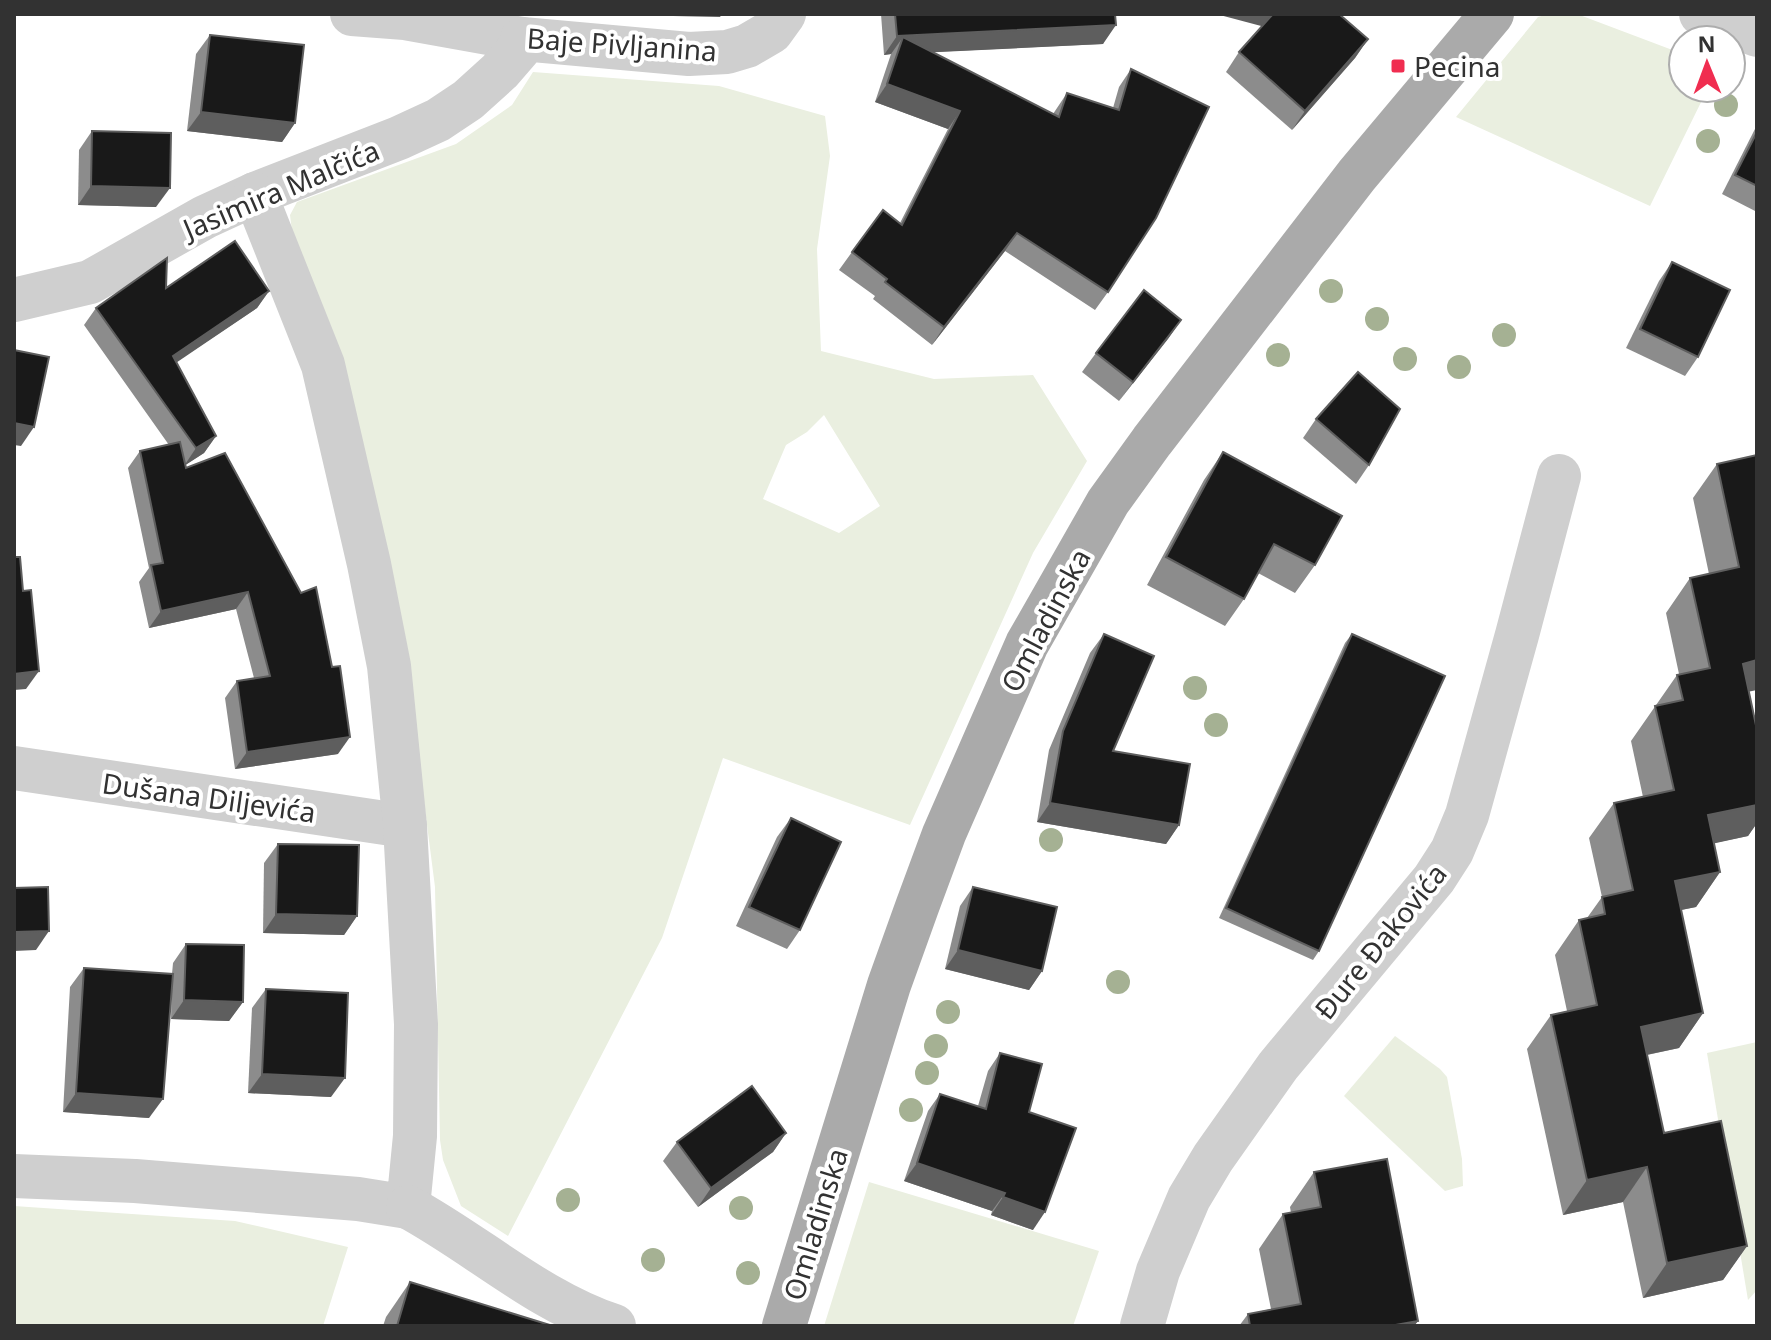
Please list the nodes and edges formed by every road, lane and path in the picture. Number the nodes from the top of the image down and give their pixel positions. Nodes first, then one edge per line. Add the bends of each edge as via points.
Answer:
1 (352, 14) edge
2 (784, 14) edge
3 (1492, 14) edge
4 (1701, 14) edge
5 (1757, 35) edge
6 (522, 39) junction
7 (255, 194) junction
8 (14, 300) edge
9 (1559, 476) dead end
10 (14, 768) edge
11 (405, 826) junction
12 (14, 1176) edge
13 (408, 1207) junction
14 (614, 1326) edge
15 (784, 1326) edge
16 (1142, 1326) edge

1 - 6 street, Baje Pivljanina
2 - 6 street, Baje Pivljanina via 771,32 727,52 689,54
3 - 15 main road, Omladinska via 1357,175 1152,441 1108,502 1027,644 944,834 889,985
4 - 5 street
6 - 7 street, Jasimira Malčića via 500,71 438,120
7 - 8 street, Jasimira Malčića via 90,282
7 - 11 street via 318,351 336,417 389,666
9 - 16 street, Đure Đakovića via 1467,815 1452,851 1278,1066 1213,1158 1189,1198 1158,1271
10 - 11 street, Dušana Diljevića
11 - 13 street via 416,1024
12 - 13 street via 135,1181
13 - 14 street via 546,1296

